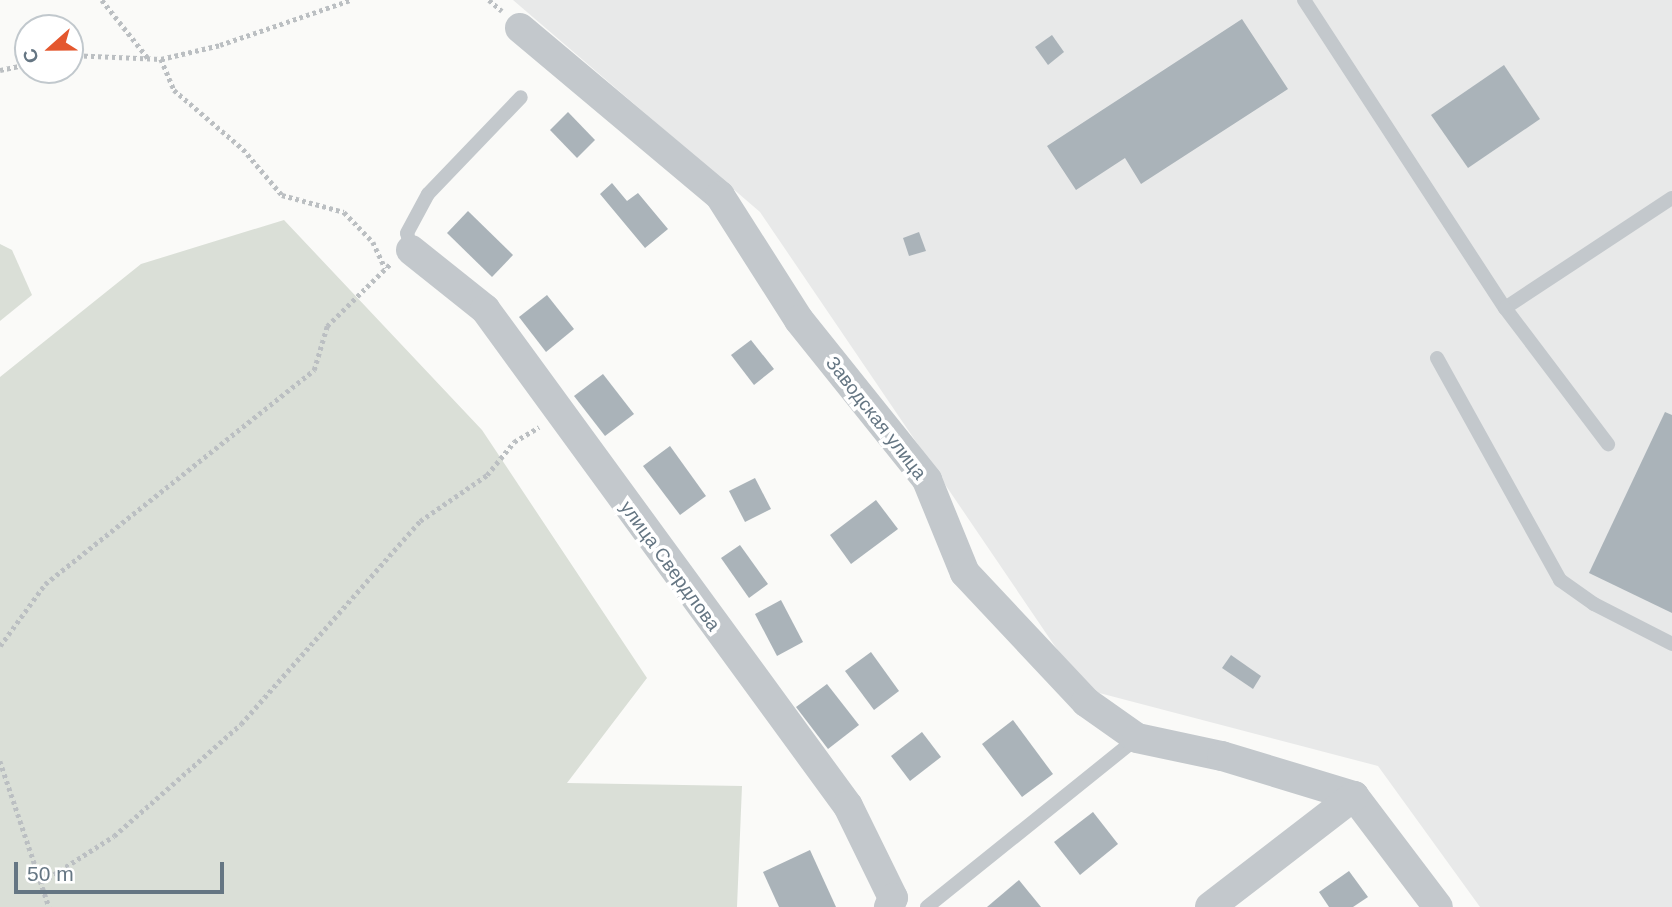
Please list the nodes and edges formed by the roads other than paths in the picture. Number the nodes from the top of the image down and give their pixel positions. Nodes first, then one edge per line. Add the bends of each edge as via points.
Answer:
1 (1304, 0) edge
2 (520, 28) dead end
3 (521, 97) dead end
4 (1672, 198) edge
5 (411, 250) joint
6 (1505, 307) junction
7 (1437, 358) dead end
8 (1608, 444) dead end
9 (1672, 644) edge
10 (1138, 738) junction
11 (1354, 796) junction
12 (889, 907) edge
13 (927, 907) edge
14 (1210, 907) edge
15 (1438, 907) edge

1 - 6 lane
2 - 10 street, Заводская улица via 720,196 799,320 927,480 965,573 1086,702
3 - 5 lane via 428,194 407,233
4 - 6 lane
5 - 12 street, улица Свердлова via 485,309 848,806 893,898
6 - 8 lane
7 - 9 lane via 1560,580 1594,604
10 - 11 street, Заводская улица via 1222,756
10 - 13 lane
11 - 14 street
11 - 15 street

